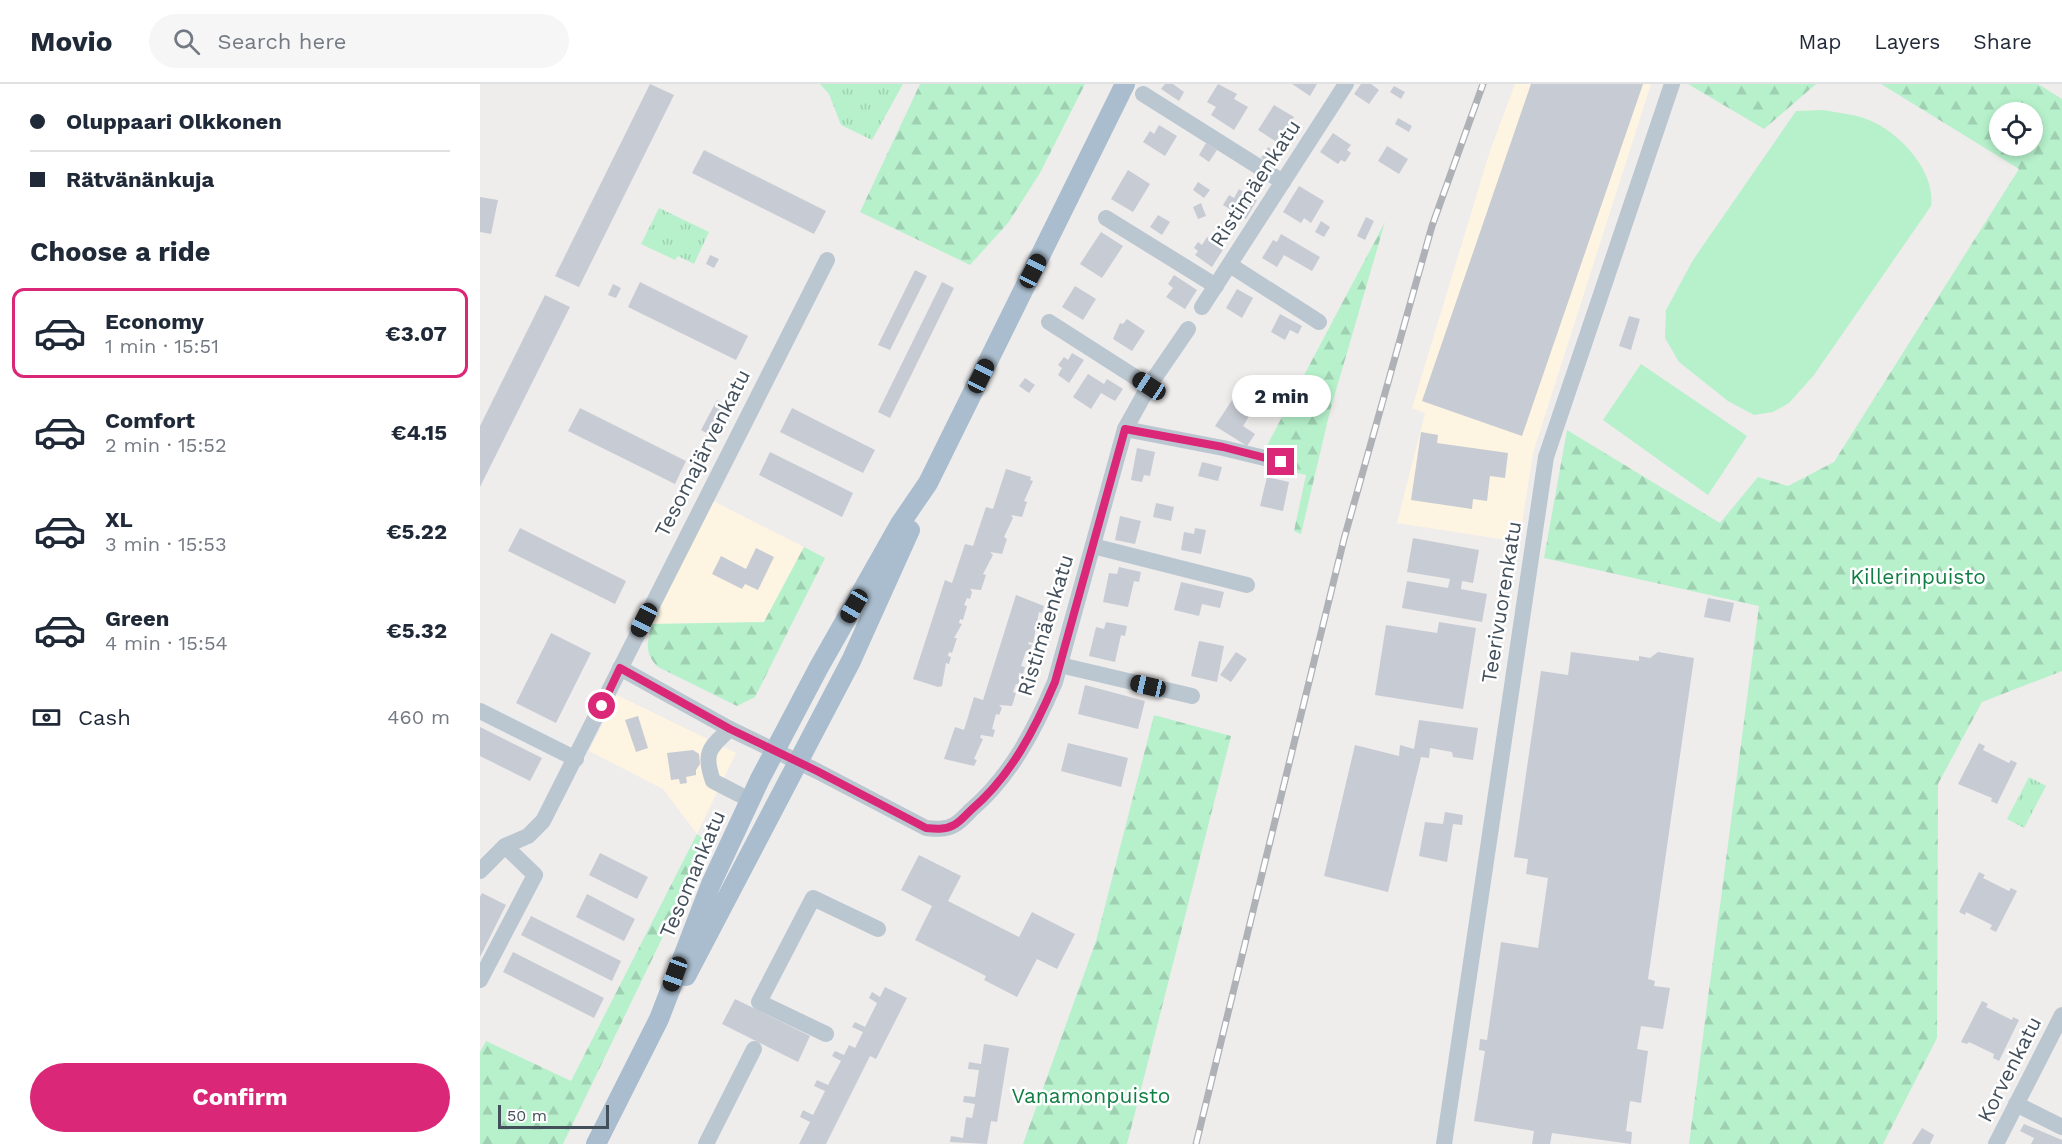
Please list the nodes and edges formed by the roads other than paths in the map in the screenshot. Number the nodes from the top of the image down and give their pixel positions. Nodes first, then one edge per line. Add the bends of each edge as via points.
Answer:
1 (1125, 84) edge
2 (1346, 84) edge
3 (1672, 84) edge
4 (1143, 94) dead end
5 (1283, 182) junction
6 (1106, 218) dead end
7 (827, 260) dead end
8 (1230, 265) junction
9 (1216, 286) junction
10 (1202, 306) dead end
11 (1049, 322) dead end
12 (1319, 322) dead end
13 (1188, 329) dead end
14 (1149, 386) junction
15 (1125, 429) junction
16 (1281, 462) dead end
17 (928, 483) junction
18 (1093, 546) junction
19 (1247, 585) dead end
20 (1060, 665) junction
21 (620, 668) junction
22 (1192, 696) dead end
23 (480, 711) edge
24 (730, 729) junction
25 (775, 750) junction
26 (576, 759) junction
27 (799, 763) junction
28 (750, 800) junction
29 (505, 846) junction
30 (480, 871) edge
31 (878, 928) dead end
32 (480, 980) edge
33 (2062, 1015) edge
34 (658, 1019) junction
35 (826, 1034) dead end
36 (754, 1049) dead end
37 (2016, 1104) junction
38 (2062, 1127) edge
39 (596, 1144) edge
40 (706, 1144) edge
41 (1444, 1144) edge
42 (1996, 1144) edge

1 - 17 main road, Tesomankatu
2 - 5 street, Ristimäenkatu
3 - 41 street, Teerivuorenkatu via 1546,457
4 - 5 street
5 - 8 street, Ristimäenkatu
6 - 9 street
7 - 21 street, Tesomajärvenkatu
8 - 9 street, Ristimäenkatu
8 - 12 street
9 - 10 street, Ristimäenkatu
11 - 14 street
13 - 14 street, Ristimäenkatu
14 - 15 street, Ristimäenkatu
15 - 16 street
15 - 18 street, Ristimäenkatu
17 - 25 main road, Tesomankatu via 900,524
17 - 27 main road, Tesomankatu via 851,661
18 - 19 street
18 - 20 street, Ristimäenkatu
20 - 22 street
20 - 27 street, Ristimäenkatu via 1040,717 1004,775 953,826 926,828
21 - 24 street
21 - 26 street, Tesomajärvenkatu
23 - 26 street
24 - 25 street
24 - 28 street via 712,747 708,766 714,781
25 - 27 street
25 - 28 main road, Tesomankatu
26 - 29 street, Tesomajärvenkatu via 543,821 528,836
27 - 34 main road, Tesomankatu via 684,979
28 - 34 main road, Tesomankatu via 711,884
29 - 30 street, Tesomajärvenkatu
29 - 32 street via 535,875
31 - 35 street via 813,898 759,1002
33 - 37 street, Korvenkatu
34 - 39 main road, Tesomankatu
36 - 40 street
37 - 38 street
37 - 42 street, Korvenkatu

